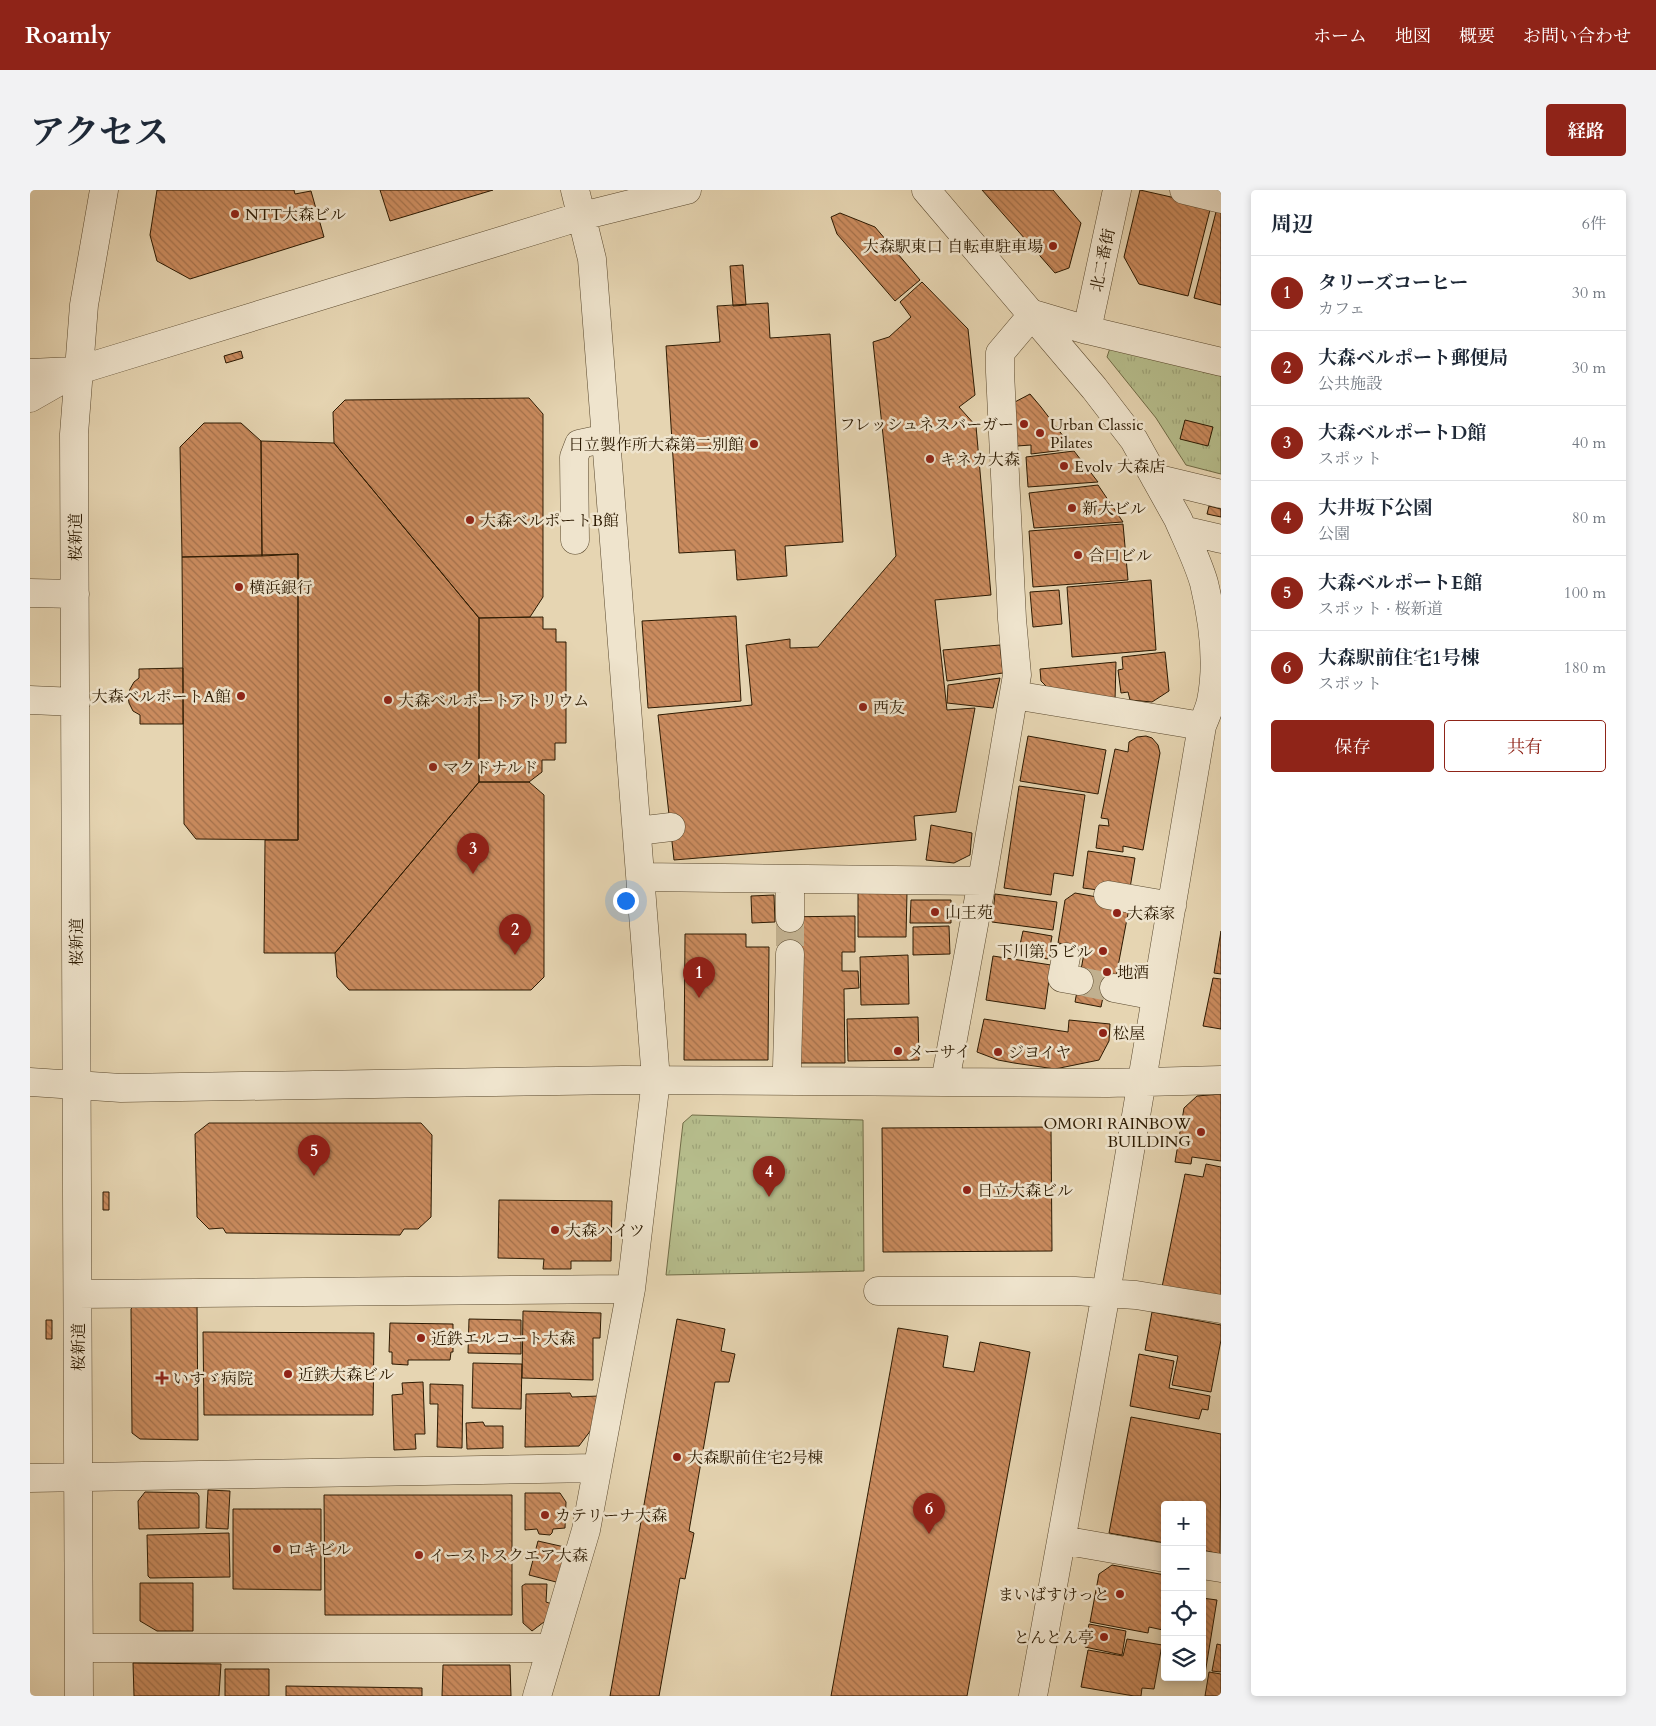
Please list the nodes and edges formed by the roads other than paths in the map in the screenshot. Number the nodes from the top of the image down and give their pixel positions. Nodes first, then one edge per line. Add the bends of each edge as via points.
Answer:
1 (104, 190) edge
2 (575, 190) edge
3 (687, 190) edge
4 (926, 190) edge
5 (1117, 190) edge
6 (1184, 190) edge
7 (1221, 199) edge
8 (582, 216) junction
9 (1033, 314) junction
10 (1088, 330) junction
11 (1221, 362) edge
12 (79, 370) junction
13 (30, 373) edge
14 (30, 398) edge
15 (606, 441) junction
16 (1155, 478) junction
17 (1221, 494) edge
18 (1183, 530) junction
19 (1221, 539) edge
20 (575, 540) dead end
21 (1212, 584) edge
22 (30, 593) edge
23 (75, 594) junction
24 (1218, 639) edge
25 (1014, 695) junction
26 (30, 700) edge
27 (76, 702) junction
28 (1202, 726) junction
29 (671, 827) dead end
30 (637, 831) junction
31 (641, 877) junction
32 (790, 879) junction
33 (982, 881) junction
34 (1108, 895) dead end
35 (1172, 906) junction
36 (790, 918) tunnel mouth
37 (790, 954) tunnel mouth
38 (1066, 957) dead end
39 (1079, 981) tunnel mouth
40 (1114, 988) tunnel mouth
41 (1156, 996) junction
42 (787, 1067) dead end
43 (656, 1080) junction
44 (1221, 1080) edge
45 (1142, 1081) junction
46 (30, 1082) edge
47 (945, 1082) junction
48 (77, 1086) junction
49 (631, 1289) junction
50 (878, 1291) dead end
51 (1106, 1293) junction
52 (78, 1294) junction
53 (1221, 1309) edge
54 (597, 1468) junction
55 (78, 1477) junction
56 (30, 1478) edge
57 (1062, 1540) junction
58 (1161, 1557) edge
59 (1206, 1566) edge
60 (1221, 1568) edge
61 (79, 1648) junction
62 (551, 1648) junction
63 (79, 1696) edge
64 (537, 1696) edge
65 (1033, 1696) edge

1 - 12 street, 桜新道 via 84,305
2 - 8 street
3 - 8 street
4 - 9 street
5 - 10 street, 北二番街
6 - 7 street
8 - 12 street
8 - 15 street via 592,259
9 - 10 street
9 - 16 street via 1134,440
9 - 25 street via 1000,353 1004,620 1017,675
10 - 11 street
12 - 13 street
12 - 14 street
12 - 23 street, 桜新道 via 74,434
15 - 20 street via 579,444 574,457
15 - 30 street
16 - 17 street
16 - 18 street
18 - 19 street
18 - 21 street
21 - 24 street
22 - 23 street
23 - 27 street, 桜新道
24 - 28 street via 1211,701
25 - 28 street
25 - 33 street
26 - 27 street
27 - 48 street, 桜新道
28 - 35 street
29 - 30 street
30 - 31 street
31 - 32 street
31 - 43 street
32 - 33 street
32 - 36 street
33 - 47 street
34 - 35 street
35 - 41 street
37 - 42 street
38 - 39 street via 1062,978
40 - 41 street
41 - 45 street
43 - 47 street
43 - 48 street
43 - 49 street
44 - 45 street
45 - 47 street
45 - 51 street
46 - 48 street
48 - 52 street, 桜新道
49 - 52 street
49 - 54 street
50 - 51 street
51 - 53 street
51 - 57 street
52 - 55 street, 桜新道
54 - 55 street
54 - 62 street via 586,1530
55 - 56 street
55 - 61 street, 桜新道
57 - 58 street
57 - 65 street
59 - 60 street
61 - 62 street
61 - 63 street, 桜新道
62 - 64 street

